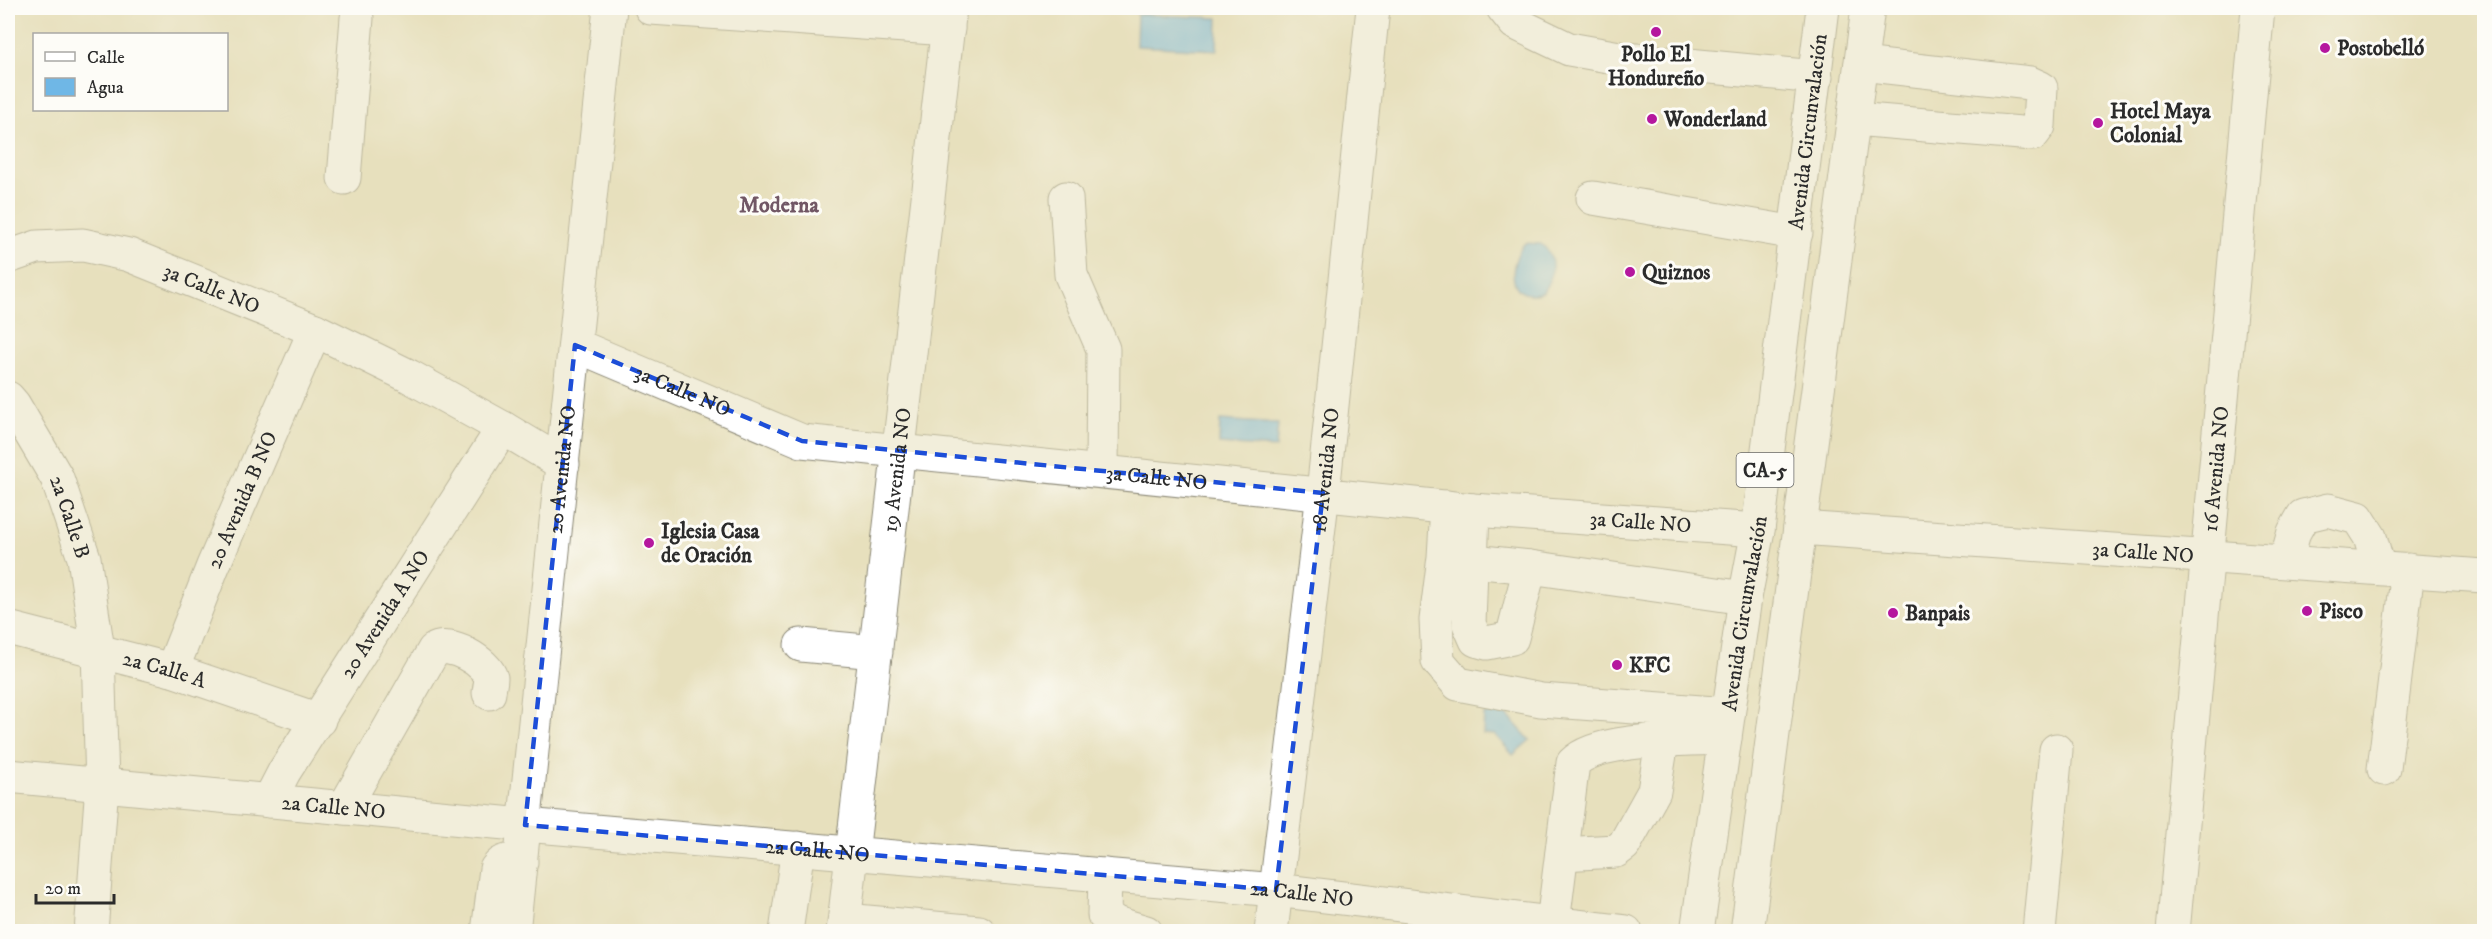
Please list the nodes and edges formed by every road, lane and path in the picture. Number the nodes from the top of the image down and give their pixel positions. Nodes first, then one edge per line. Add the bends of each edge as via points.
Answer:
1 (610, 8) edge
2 (651, 8) edge
3 (1373, 8) edge
4 (1503, 8) edge
5 (1823, 8) edge
6 (1868, 8) edge
7 (2258, 8) edge
8 (357, 18) dead end
9 (949, 18) edge
10 (1862, 53) junction
11 (1980, 56) dead end
12 (1816, 77) junction
13 (1854, 119) junction
14 (344, 178) dead end
15 (1066, 198) dead end
16 (1593, 198) dead end
17 (1796, 233) junction
18 (8, 257) edge
19 (315, 330) junction
20 (575, 345) junction
21 (8, 398) edge
22 (503, 428) junction
23 (899, 450) junction
24 (563, 464) junction
25 (1102, 471) junction
26 (1323, 493) junction
27 (1460, 509) junction
28 (1800, 528) junction
29 (1758, 530) junction
30 (2207, 556) junction
31 (1473, 561) junction
32 (2286, 561) junction
33 (1530, 567) junction
34 (2394, 569) junction
35 (2484, 576) edge
36 (1745, 598) junction
37 (8, 628) edge
38 (801, 645) dead end
39 (98, 650) junction
40 (876, 652) junction
41 (172, 670) junction
42 (489, 693) dead end
43 (319, 720) junction
44 (1726, 726) junction
45 (1662, 742) junction
46 (2056, 750) dead end
47 (2384, 769) dead end
48 (8, 776) edge
49 (102, 785) junction
50 (269, 801) junction
51 (344, 808) junction
52 (525, 825) junction
53 (798, 848) junction
54 (852, 853) junction
55 (1562, 854) junction
56 (521, 862) junction
57 (1105, 875) junction
58 (1276, 890) junction
59 (1103, 923) edge
60 (1553, 923) junction
61 (844, 926) edge
62 (1145, 931) edge
63 (91, 932) edge
64 (488, 932) edge
65 (513, 932) edge
66 (786, 932) edge
67 (979, 932) edge
68 (1271, 932) edge
69 (1626, 932) edge
70 (1697, 932) edge
71 (1747, 932) edge
72 (2039, 932) edge
73 (2173, 932) edge

1 - 20 main road, 20 Avenida NO
2 - 9 main road
3 - 26 main road, 18 Avenida NO
4 - 12 main road via 1515,22 1569,50
5 - 12 main road, Avenida Circunvalación / CA-5
6 - 10 main road, Avenida Circunvalación / CA-5
7 - 30 main road, 16 Avenida NO
8 - 14 main road
9 - 23 main road, 19 Avenida NO
10 - 11 main road
10 - 13 main road, Avenida Circunvalación / CA-5
10 - 13 main road via 2030,83 2041,88 2039,126 2033,134
12 - 17 main road, Avenida Circunvalación / CA-5
13 - 28 main road, Avenida Circunvalación / CA-5
15 - 25 main road via 1071,275 1103,349
16 - 17 main road
17 - 29 main road, Avenida Circunvalación / CA-5
18 - 19 main road, 3a Calle NO via 37,247 83,245 129,255
19 - 22 main road, 3a Calle NO
19 - 41 main road, 20 Avenida B NO
20 - 23 main road, 3a Calle NO via 802,441
20 - 24 main road, 20 Avenida NO
21 - 39 main road, 2a Calle B via 57,478 84,558
22 - 24 main road, 3a Calle NO
22 - 43 main road, 20 Avenida A NO
23 - 25 main road, 3a Calle NO
23 - 40 main road, 19 Avenida NO
24 - 52 main road, 20 Avenida NO
25 - 26 main road, 3a Calle NO
26 - 27 main road, 3a Calle NO
26 - 58 main road, 18 Avenida NO
27 - 29 main road, 3a Calle NO
27 - 31 main road
27 - 44 main road via 1444,557 1436,620 1438,661 1458,684
28 - 30 main road, 3a Calle NO
28 - 71 main road, Avenida Circunvalación / CA-5
29 - 36 main road, Avenida Circunvalación / CA-5
30 - 32 main road, 3a Calle NO
30 - 73 main road, 16 Avenida NO
31 - 33 main road
31 - 33 main road via 1469,624 1476,640 1487,643 1512,638
32 - 34 main road, 3a Calle NO
32 - 34 main road via 2303,516 2328,510 2358,518
33 - 36 main road
34 - 35 main road, 3a Calle NO
34 - 47 main road
36 - 44 main road, Avenida Circunvalación / CA-5
37 - 39 main road, 2a Calle A
38 - 40 main road
39 - 41 main road, 2a Calle A
39 - 49 main road
40 - 54 main road, 19 Avenida NO
41 - 43 main road, 2a Calle A
42 - 51 main road via 491,679 485,668 452,648 434,650
43 - 50 main road, 20 Avenida A NO
44 - 45 main road
44 - 70 main road, Avenida Circunvalación / CA-5
45 - 55 main road via 1654,791 1624,844 1616,851
45 - 55 main road via 1612,745 1581,755 1573,763
46 - 72 main road
48 - 49 main road, 2a Calle NO
49 - 50 main road, 2a Calle NO
49 - 63 main road
50 - 51 main road, 2a Calle NO
51 - 52 main road, 2a Calle NO
52 - 53 main road, 2a Calle NO
52 - 56 main road, 20 Avenida NO
53 - 54 main road, 2a Calle NO
53 - 66 main road
54 - 57 main road, 2a Calle NO
54 - 61 main road, 19 Avenida NO
55 - 60 main road
56 - 64 main road via 507,860 496,869
56 - 65 main road, 20 Avenida NO
57 - 58 main road, 2a Calle NO
57 - 59 main road
58 - 60 main road, 2a Calle NO
58 - 68 main road, 18 Avenida NO
59 - 62 main road
60 - 69 main road, 2a Calle NO
61 - 67 main road

